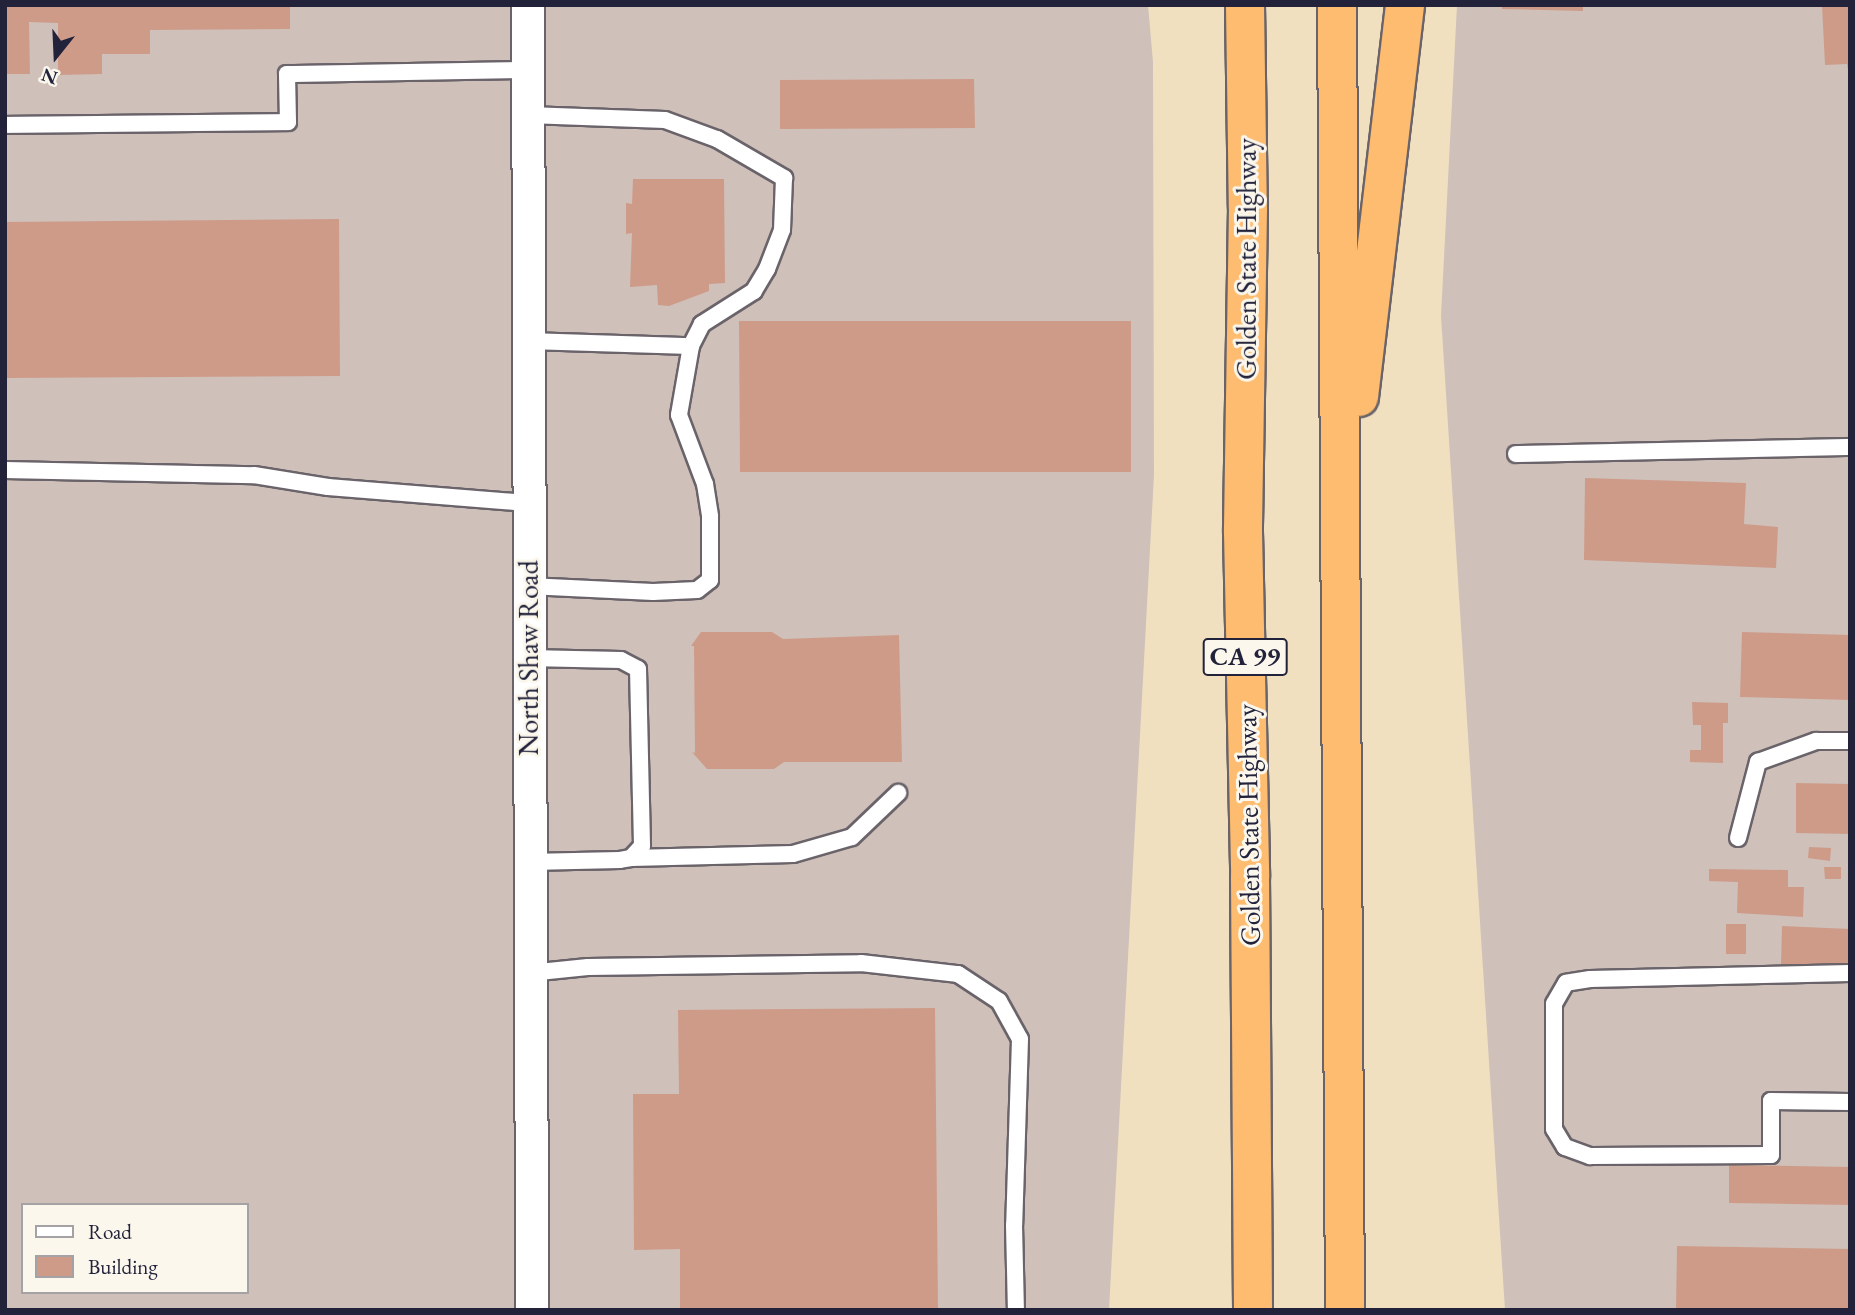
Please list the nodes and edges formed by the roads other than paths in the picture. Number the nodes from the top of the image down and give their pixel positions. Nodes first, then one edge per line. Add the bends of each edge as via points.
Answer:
1 (528, 5) edge
2 (1229, 5) edge
3 (1245, 5) edge
4 (1337, 5) edge
5 (1405, 5) edge
6 (528, 70) junction
7 (528, 115) junction
8 (5, 125) edge
9 (1248, 208) junction
10 (528, 341) junction
11 (691, 346) junction
12 (1850, 447) edge
13 (1516, 454) dead end
14 (5, 470) edge
15 (528, 503) junction
16 (1339, 559) junction
17 (528, 586) junction
18 (528, 658) junction
19 (1850, 741) edge
20 (898, 793) dead end
21 (1738, 838) dead end
22 (631, 858) junction
23 (528, 862) junction
24 (529, 973) junction
25 (1850, 973) edge
26 (1850, 1101) edge
27 (532, 1310) edge
28 (1016, 1310) edge
29 (1253, 1310) edge
30 (1345, 1310) edge

1 - 6 street, North Shaw Road
2 - 9 highway
3 - 9 highway, Golden State Highway / CA 99
4 - 16 highway
5 - 16 highway
6 - 7 street, North Shaw Road
6 - 8 lane via 287,74 288,122
7 - 10 street, North Shaw Road
7 - 11 lane via 665,120 716,139 783,178 782,230 767,269 754,291 702,324
9 - 29 highway, Golden State Highway / CA 99 via 1243,532
10 - 11 lane
10 - 15 street, North Shaw Road
11 - 17 lane via 679,415 705,484 710,580 697,590 653,592
12 - 13 lane
14 - 15 lane via 254,475 328,487
15 - 17 street, North Shaw Road
16 - 30 highway
17 - 18 street, North Shaw Road
18 - 22 lane via 621,660 638,669 642,846
18 - 23 street, North Shaw Road
19 - 21 lane via 1815,741 1758,762
20 - 22 lane via 852,837 793,854
22 - 23 lane
23 - 24 street, North Shaw Road
24 - 27 street, North Shaw Road
24 - 28 lane via 588,967 861,962 958,974 999,1002 1020,1039
25 - 26 lane via 1590,979 1566,984 1554,1004 1554,1129 1565,1147 1590,1156 1771,1156 1771,1101

